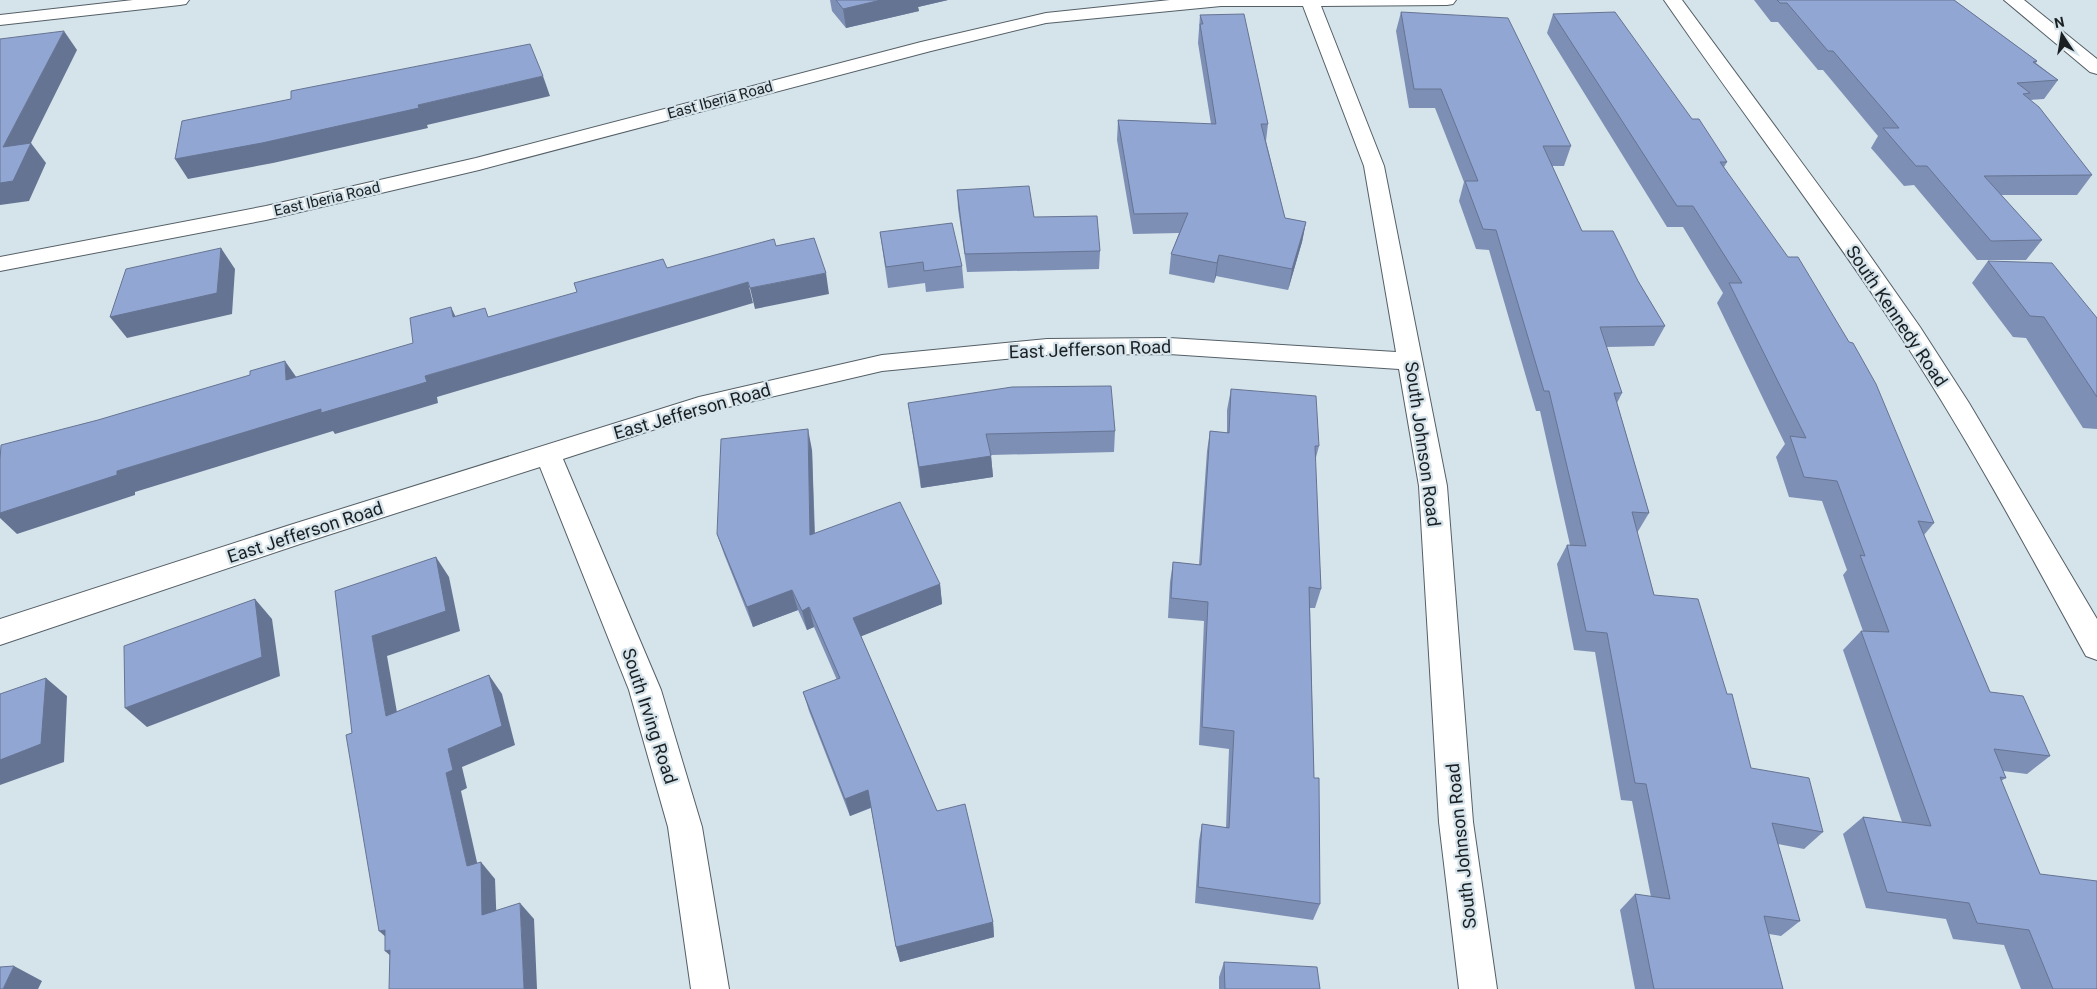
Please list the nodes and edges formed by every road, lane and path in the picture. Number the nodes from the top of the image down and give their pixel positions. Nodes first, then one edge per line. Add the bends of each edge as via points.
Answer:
1 (180, 0) edge
2 (1448, 0) edge
3 (1673, 0) edge
4 (2013, 0) edge
5 (1310, 1) edge
6 (0, 20) edge
7 (2097, 68) edge
8 (0, 264) edge
9 (1410, 361) junction
10 (548, 454) junction
11 (0, 632) edge
12 (2097, 647) edge
13 (710, 989) edge
14 (1478, 989) edge

1 - 6 street
2 - 5 street, East Iberia Road
3 - 12 street, South Kennedy Road via 1911,333 2007,489
4 - 7 street
5 - 8 street, East Iberia Road via 1212,2 1046,18 927,46 479,164 266,213
5 - 9 street, South Johnson Road via 1374,166
9 - 10 street, East Jefferson Road via 1169,346 1047,347 882,363 708,403
9 - 14 street, South Johnson Road via 1433,486 1456,822
10 - 11 street, East Jefferson Road
10 - 13 street, South Irving Road via 645,690 685,826

